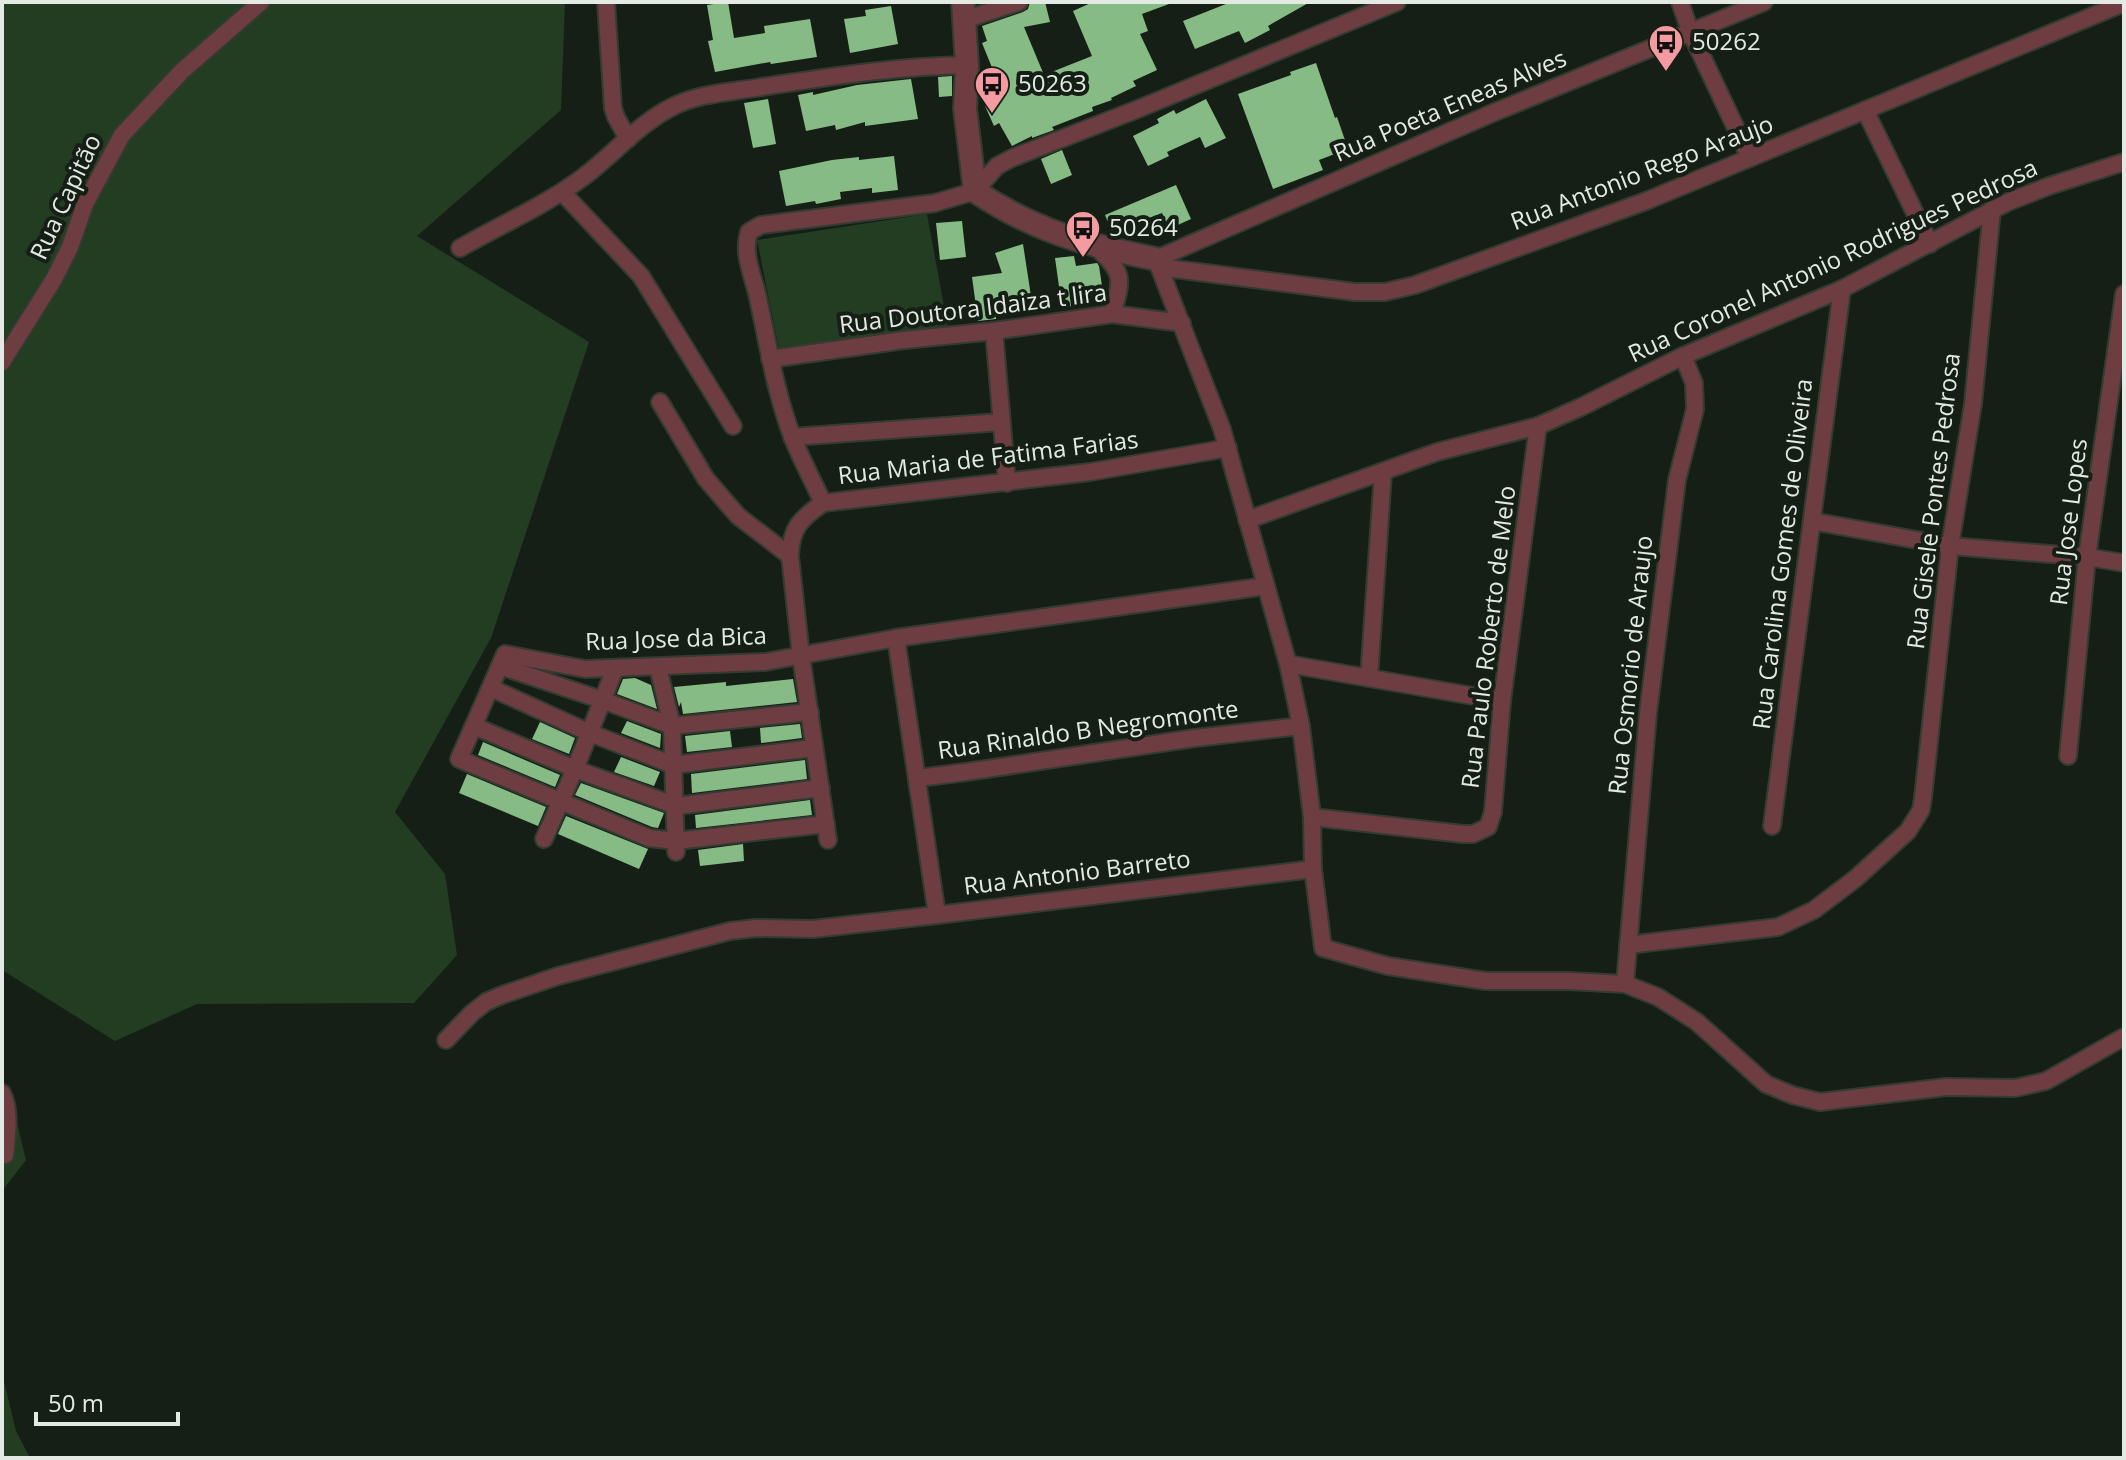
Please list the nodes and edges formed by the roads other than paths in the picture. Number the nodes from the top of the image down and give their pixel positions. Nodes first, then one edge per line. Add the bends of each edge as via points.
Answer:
1 (261, 2) edge
2 (606, 2) edge
3 (1019, 2) edge
4 (1397, 2) edge
5 (1680, 2) edge
6 (1764, 2) edge
7 (2124, 3) edge
8 (964, 11) edge
9 (1690, 31) junction
10 (967, 65) junction
11 (1865, 110) junction
12 (628, 139) junction
13 (1750, 158) junction
14 (2124, 162) edge
15 (975, 191) junction
16 (562, 192) junction
17 (1992, 209) junction
18 (1930, 244) junction
19 (1096, 247) junction
20 (460, 248) dead end
21 (1157, 263) junction
22 (1842, 289) junction
23 (2124, 294) edge
24 (1112, 314) junction
25 (1182, 323) junction
26 (994, 331) junction
27 (1683, 356) junction
28 (770, 359) junction
29 (2, 362) edge
30 (660, 402) dead end
31 (1001, 422) junction
32 (733, 426) dead end
33 (1538, 426) junction
34 (792, 437) junction
35 (1228, 448) junction
36 (1383, 473) junction
37 (1007, 483) junction
38 (823, 503) junction
39 (1247, 520) junction
40 (1812, 521) junction
41 (1950, 546) junction
42 (790, 556) junction
43 (2087, 557) junction
44 (2124, 563) edge
45 (1266, 586) junction
46 (896, 638) junction
47 (801, 656) junction
48 (503, 660) junction
49 (1288, 664) junction
50 (658, 667) junction
51 (615, 669) junction
52 (1369, 678) junction
53 (491, 688) junction
54 (602, 700) junction
55 (1502, 701) junction
56 (810, 712) junction
57 (474, 726) junction
58 (672, 726) junction
59 (1301, 726) junction
60 (590, 733) junction
61 (814, 748) junction
62 (2068, 756) dead end
63 (673, 765) junction
64 (575, 769) junction
65 (918, 778) junction
66 (821, 788) junction
67 (561, 803) junction
68 (676, 806) junction
69 (1312, 817) junction
70 (1772, 826) dead end
71 (544, 839) dead end
72 (676, 847) junction
73 (1313, 869) junction
74 (937, 915) junction
75 (1628, 945) junction
76 (1625, 984) junction
77 (2124, 1037) edge
78 (446, 1040) dead end
79 (2, 1093) edge
80 (5, 1155) dead end

1 - 29 street, Rua Capitão via 182,71 122,135 54,279
2 - 12 street via 613,108
3 - 8 street
4 - 15 street via 1012,158 997,166
5 - 9 street
6 - 9 street, Rua Poeta Eneas Alves
7 - 11 street, Rua Antonio Rego Araujo
8 - 10 street
9 - 13 street
9 - 21 street, Rua Poeta Eneas Alves
10 - 12 street via 797,82 686,100
10 - 15 street via 965,109
11 - 13 street, Rua Antonio Rego Araujo
11 - 18 street
12 - 16 street
13 - 21 street, Rua Antonio Rego Araujo via 1603,217 1385,292
14 - 17 street, Rua Coronel Antonio Rodrigues Pedrosa
15 - 19 street via 1026,222
15 - 28 street via 935,203 761,225 749,232 747,258
16 - 20 street
16 - 32 street via 641,276
17 - 18 street, Rua Coronel Antonio Rodrigues Pedrosa
17 - 41 street, Rua Gisele Pontes Pedrosa via 1973,404
18 - 22 street, Rua Coronel Antonio Rodrigues Pedrosa
19 - 21 street
19 - 24 street via 1118,272
21 - 25 street
22 - 27 street, Rua Coronel Antonio Rodrigues Pedrosa
22 - 40 street, Rua Carolina Gomes de Oliveira
23 - 43 street, Rua Jose Lopes
24 - 25 street, Rua Doutora Idaiza t lira
24 - 26 street, Rua Doutora Idaiza t lira
25 - 35 street
26 - 28 street, Rua Doutora Idaiza t lira
26 - 31 street
27 - 33 street, Rua Coronel Antonio Rodrigues Pedrosa
27 - 75 street, Rua Osmorio de Araujo via 1694,383 1695,409 1670,531
28 - 34 street
30 - 42 street via 706,479 738,516
31 - 34 street
31 - 37 street
33 - 36 street, Rua Coronel Antonio Rodrigues Pedrosa via 1437,452
33 - 55 street, Rua Paulo Roberto de Melo
34 - 38 street
35 - 37 street, Rua Maria de Fatima Farias
35 - 39 street
36 - 39 street, Rua Coronel Antonio Rodrigues Pedrosa
36 - 52 street
37 - 38 street, Rua Maria de Fatima Farias
38 - 42 street, Rua Maria de Fatima Farias via 801,520
39 - 45 street
40 - 41 street
40 - 70 street, Rua Carolina Gomes de Oliveira
41 - 43 street
41 - 75 street, Rua Gisele Pontes Pedrosa via 1923,798 1908,831 1835,896 1778,927
42 - 47 street, Rua Maria de Fatima Farias
43 - 44 street
43 - 62 street, Rua Jose Lopes
45 - 46 street
45 - 49 street
46 - 47 street, Rua Jose da Bica
46 - 65 street, Rua Rinaldo B Negromonte
47 - 50 street, Rua Jose da Bica
47 - 56 street, Rua Maria de Fatima Farias
48 - 51 street, Rua Jose da Bica
48 - 53 street
48 - 54 street
49 - 52 street
49 - 59 street
50 - 51 street, Rua Jose da Bica
50 - 58 street
51 - 54 street
52 - 55 street
53 - 57 street
53 - 60 street
54 - 58 street
54 - 60 street
55 - 69 street, Rua Paulo Roberto de Melo via 1493,812 1480,832
56 - 58 street
56 - 61 street, Rua Maria de Fatima Farias
57 - 64 street
57 - 67 street via 459,759
58 - 63 street
59 - 65 street, Rua Rinaldo B Negromonte
59 - 69 street
60 - 63 street
60 - 64 street
61 - 63 street
61 - 66 street, Rua Maria de Fatima Farias
63 - 68 street
64 - 67 street
64 - 68 street
65 - 74 street, Rua Antonio Barreto
66 - 68 street
66 - 72 street, Rua Maria de Fatima Farias via 827,832
67 - 71 street
67 - 72 street
68 - 72 street
69 - 73 street
73 - 74 street, Rua Antonio Barreto
73 - 76 street via 1323,948 1388,966 1486,981
74 - 78 street via 813,929 730,931 502,995 472,1013
75 - 76 street, Rua Osmorio de Araujo
76 - 77 street via 1697,1022 1766,1084 1820,1102 1946,1087 2015,1088 2046,1081
79 - 80 street via 8,1126

